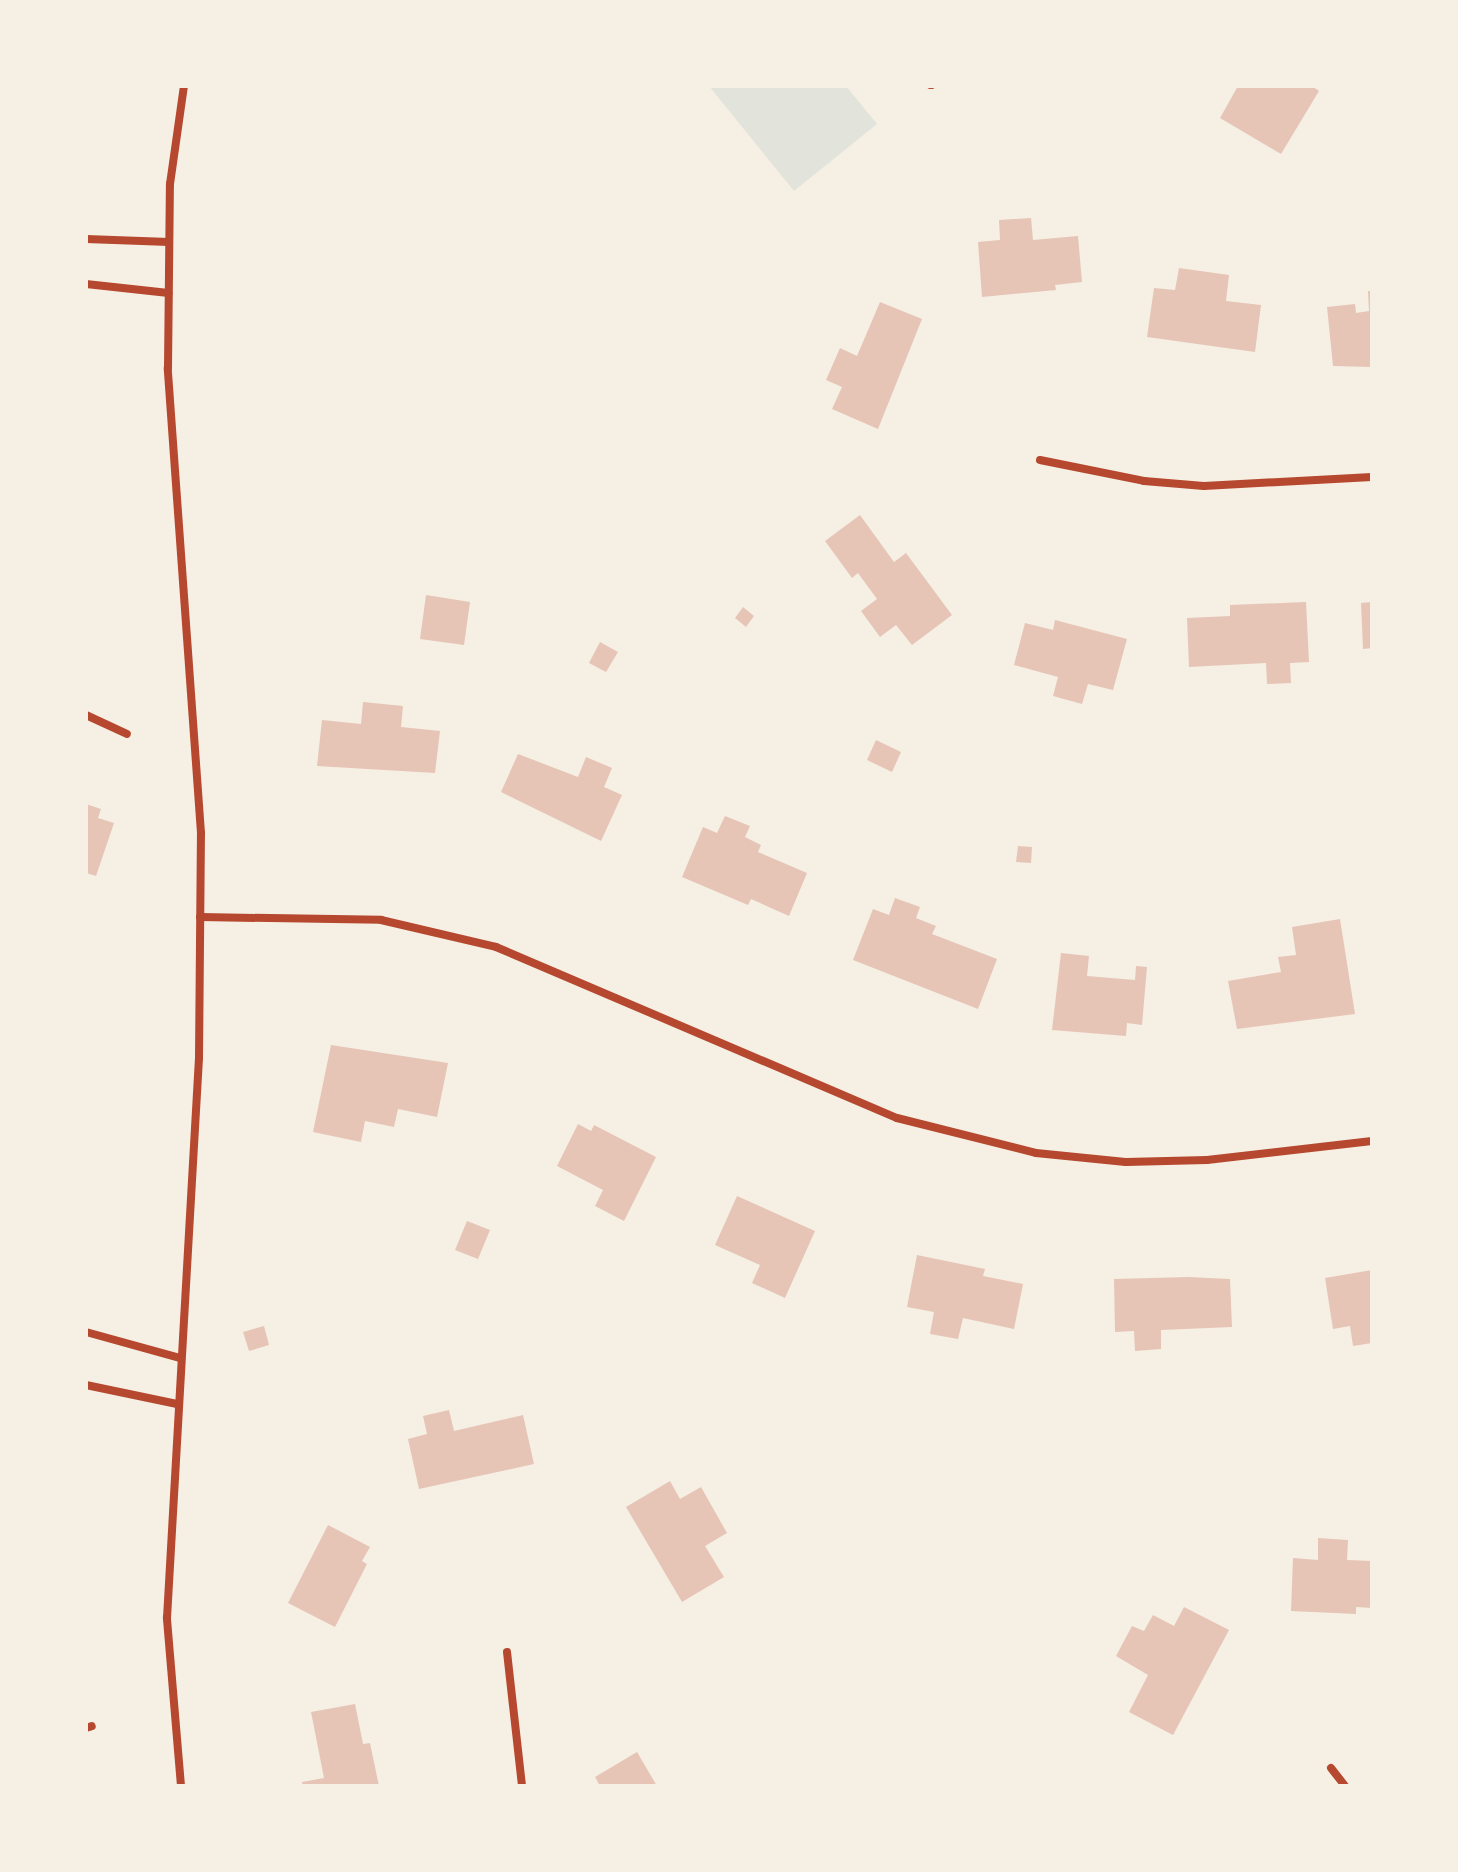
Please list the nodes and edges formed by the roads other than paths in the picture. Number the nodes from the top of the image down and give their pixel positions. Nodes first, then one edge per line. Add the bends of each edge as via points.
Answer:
1 (184, 86) edge
2 (86, 239) edge
3 (169, 242) junction
4 (86, 284) edge
5 (169, 293) junction
6 (1040, 460) dead end
7 (1372, 477) edge
8 (86, 715) edge
9 (127, 734) dead end
10 (200, 917) junction
11 (1372, 1141) edge
12 (86, 1332) edge
13 (180, 1358) junction
14 (86, 1385) edge
15 (177, 1404) junction
16 (507, 1652) dead end
17 (1331, 1768) dead end
18 (181, 1786) edge
19 (522, 1786) edge
20 (1345, 1786) edge

1 - 3 street via 170,184
2 - 3 street
3 - 5 street
4 - 5 street
5 - 10 street via 168,368 194,685
6 - 7 street via 1144,481 1204,486
8 - 9 street
10 - 11 street via 381,920 496,947 897,1118 1036,1153 1126,1162 1207,1160
10 - 13 street via 199,1058
12 - 13 street
13 - 15 street
14 - 15 street
15 - 18 street via 167,1618
16 - 19 street
17 - 20 street

